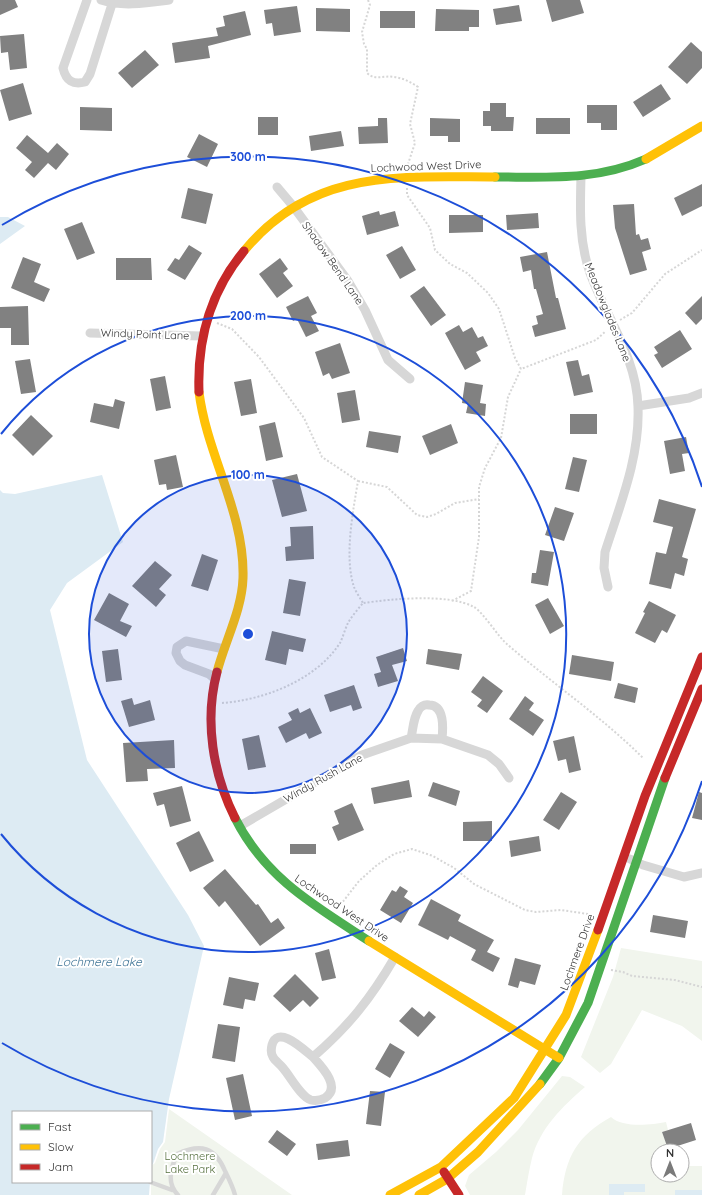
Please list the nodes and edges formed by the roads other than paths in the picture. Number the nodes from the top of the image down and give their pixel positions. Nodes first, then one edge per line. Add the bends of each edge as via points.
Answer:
1 (87, 0) edge
2 (101, 0) edge
3 (168, 0) edge
4 (112, 4) junction
5 (702, 126) edge
6 (581, 177) junction
7 (277, 187) dead end
8 (293, 206) junction
9 (90, 333) dead end
10 (200, 336) junction
11 (410, 379) dead end
12 (702, 393) edge
13 (638, 406) junction
14 (608, 587) dead end
15 (224, 649) junction
16 (702, 658) edge
17 (215, 679) junction
18 (702, 689) edge
19 (411, 738) junction
20 (442, 739) junction
21 (509, 778) dead end
22 (240, 826) junction
23 (624, 856) junction
24 (636, 861) junction
25 (702, 873) edge
26 (395, 957) junction
27 (544, 1049) junction
28 (313, 1057) junction
29 (559, 1058) junction
30 (441, 1167) junction
31 (226, 1173) junction
32 (447, 1179) junction
33 (152, 1183) edge
34 (172, 1190) junction
35 (178, 1195) edge
36 (213, 1195) edge
37 (235, 1195) edge
38 (390, 1195) edge
39 (419, 1195) edge
40 (459, 1195) edge

1 - 4 street via 64,68 65,76 72,82 85,82 90,74
2 - 4 street
3 - 4 street
5 - 6 street, Lochwood West Drive via 638,164 602,175
6 - 8 street, Lochwood West Drive via 369,180 317,195
6 - 13 street, Meadowglades Lane via 581,226 586,257 596,288 630,363
7 - 8 street, Shadow Bend Lane
8 - 10 street, Lochwood West Drive via 266,226 237,259 225,277
8 - 11 street, Shadow Bend Lane via 354,291 388,360
9 - 10 street, Windy Point Lane
10 - 15 street, Lochwood West Drive via 198,368 201,406 242,546 241,594 238,611
12 - 13 street
13 - 14 street, Meadowglades Lane via 634,453 605,552 604,568
15 - 17 street, Lochwood West Drive
15 - 17 street via 186,641 177,646 176,653 180,661
16 - 23 street, Lochmere Drive via 645,796
17 - 22 street, Lochwood West Drive via 210,727 216,770 222,791
18 - 24 street via 668,770
19 - 20 street, Windy Rush Lane
19 - 20 street via 418,712 421,707 430,704 435,706 441,716
19 - 22 street, Windy Rush Lane via 362,755
20 - 21 street, Windy Rush Lane via 488,755 499,764
22 - 26 street, Lochwood West Drive via 253,849 297,894
23 - 24 street
23 - 27 street, Lochmere Drive via 566,1015
24 - 25 street via 684,877
24 - 29 street via 588,1003
26 - 27 street, Lochwood West Drive
26 - 28 street via 363,1008
27 - 29 street, Lochwood West Drive
27 - 30 street, Lochmere Drive via 514,1098
28 - 28 street via 289,1038 282,1036 272,1044 273,1058 293,1080 302,1095 311,1100 321,1100 327,1097 330,1082 326,1071
29 - 32 street via 508,1121
30 - 32 street
30 - 38 street, Lochmere Drive
31 - 34 lane via 221,1161 212,1151 191,1148 178,1154 174,1162 170,1177
31 - 36 lane
31 - 37 lane
32 - 39 street
32 - 40 street
33 - 34 lane
34 - 35 lane

